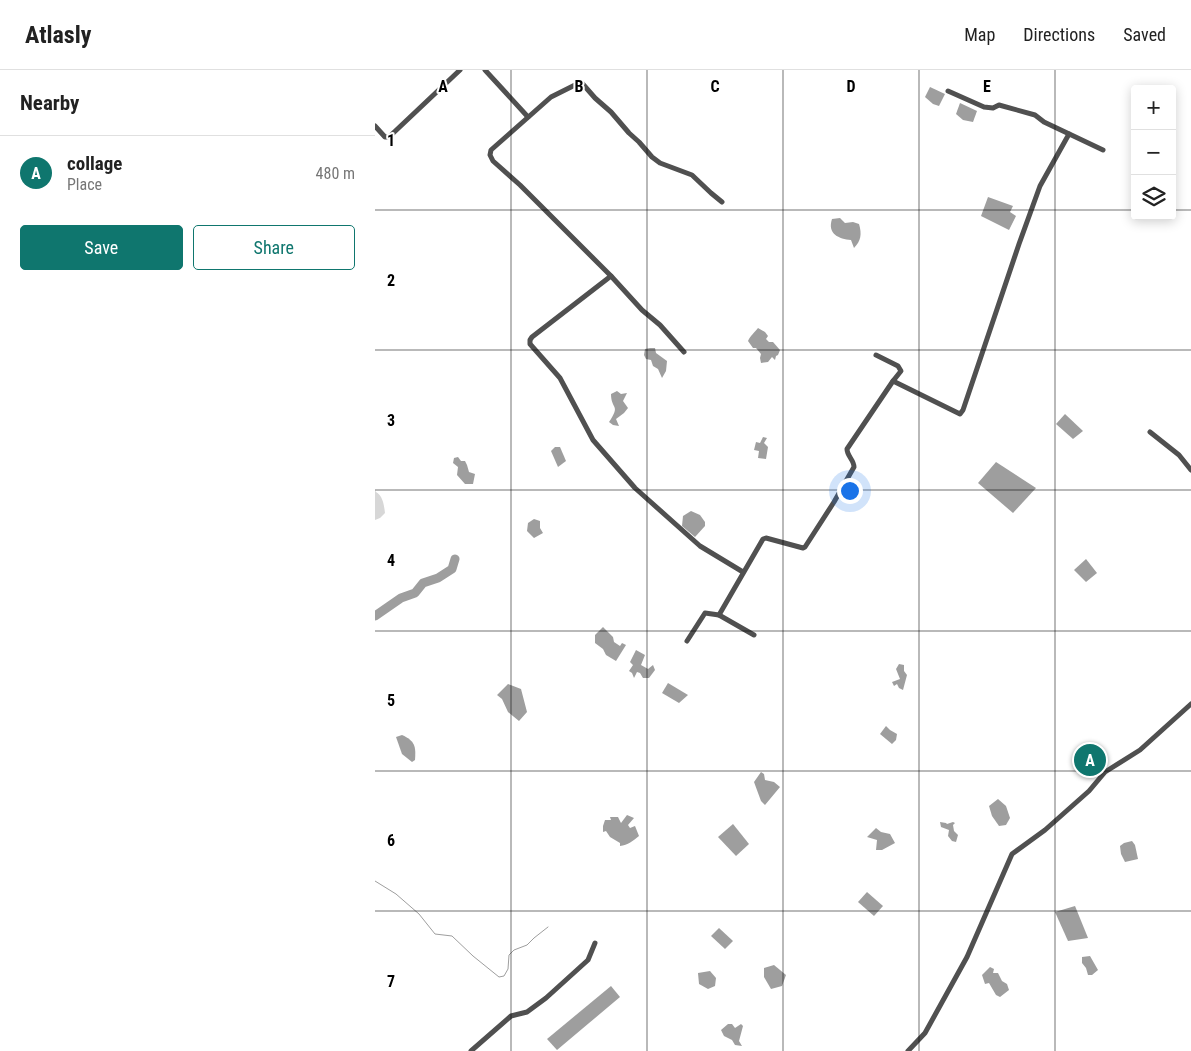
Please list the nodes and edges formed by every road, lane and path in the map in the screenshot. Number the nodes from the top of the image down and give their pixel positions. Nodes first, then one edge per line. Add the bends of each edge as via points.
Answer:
1 (460, 70) edge
2 (485, 70) edge
3 (948, 91) dead end
4 (528, 117) junction
5 (375, 126) edge
6 (1069, 134) junction
7 (1103, 150) dead end
8 (722, 202) dead end
9 (611, 276) junction
10 (684, 352) dead end
11 (876, 355) dead end
12 (893, 381) junction
13 (1150, 432) dead end
14 (1191, 470) edge
15 (743, 572) junction
16 (719, 615) junction
17 (754, 635) dead end
18 (687, 641) dead end
19 (1191, 704) edge
20 (595, 943) dead end
21 (471, 1051) edge
22 (908, 1051) edge

1 - 5 street via 389,137
2 - 4 street
3 - 6 street via 984,106 993,108 999,105 1035,115
4 - 8 street via 551,97 581,82 651,157 660,164 692,174
4 - 9 street via 491,150 493,161
6 - 7 street
6 - 12 street via 1040,186 963,410 959,414
9 - 10 street
9 - 15 street via 532,337 530,344 560,378 593,440 635,488 700,546
11 - 12 street via 900,368
12 - 15 street via 847,449 854,467 805,547 765,538
13 - 14 street via 1179,455
15 - 16 street
16 - 17 street
16 - 18 street via 704,613
19 - 22 street via 1140,750 1105,772 1089,791 1045,830 1011,854 967,957 925,1033
20 - 21 street via 587,960 546,998 527,1012 511,1016

